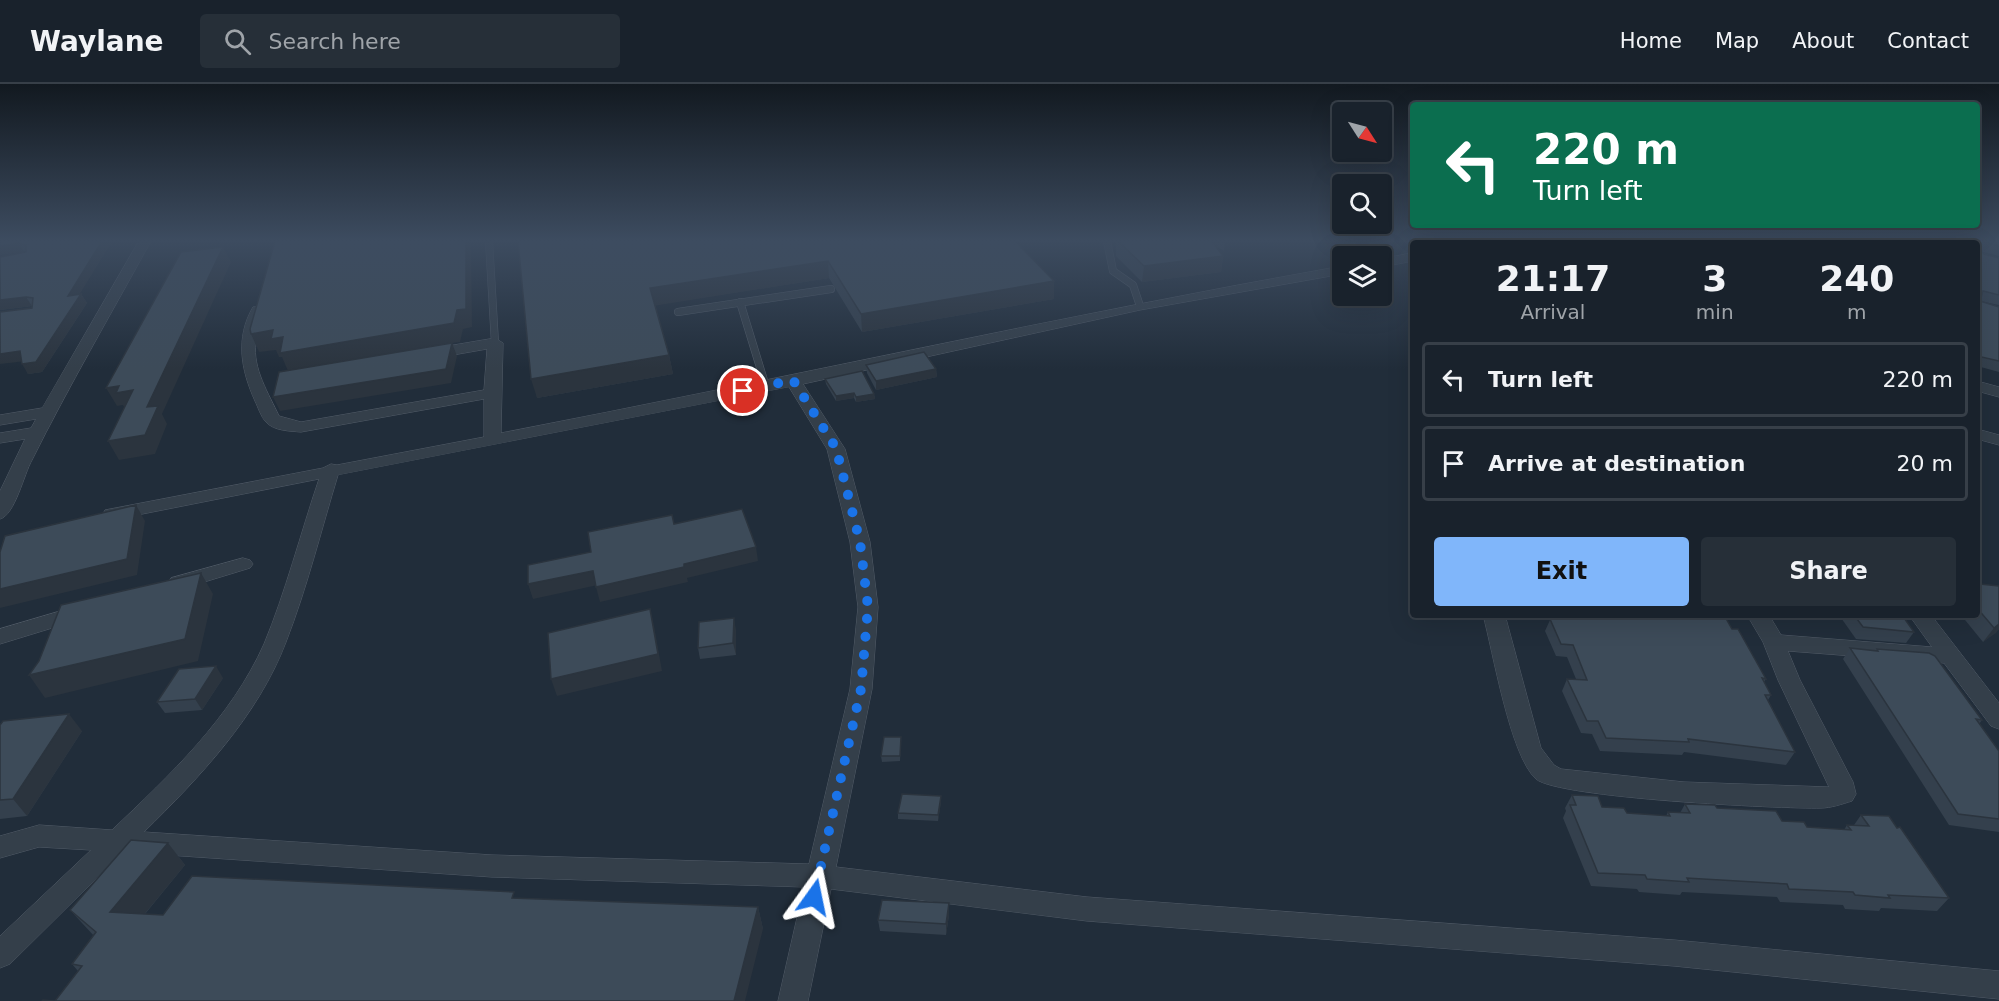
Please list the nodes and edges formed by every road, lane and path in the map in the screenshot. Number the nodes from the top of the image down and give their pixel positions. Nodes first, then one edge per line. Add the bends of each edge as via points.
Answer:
1 (121, 284) edge
2 (492, 284) edge
3 (1131, 284) edge
4 (1265, 284) edge
5 (831, 289) edge
6 (262, 294) edge
7 (740, 302) junction
8 (1140, 306) junction
9 (678, 312) dead end
10 (495, 343) junction
11 (416, 357) edge
12 (793, 380) junction
13 (766, 387) junction
14 (1980, 387) edge
15 (1999, 392) edge
16 (492, 393) junction
17 (48, 412) junction
18 (0, 420) edge
19 (1999, 421) edge
20 (37, 432) junction
21 (1980, 435) edge
22 (0, 438) edge
23 (1997, 439) edge
24 (493, 440) junction
25 (331, 469) junction
26 (0, 513) edge
27 (96, 517) edge
28 (243, 564) dead end
29 (154, 591) edge
30 (99, 607) edge
31 (1495, 618) edge
32 (1760, 618) edge
33 (1922, 618) edge
34 (0, 637) edge
35 (1774, 642) junction
36 (1950, 656) junction
37 (1999, 720) edge
38 (119, 839) junction
39 (0, 847) edge
40 (818, 876) junction
41 (0, 955) edge
42 (1999, 985) edge
43 (793, 1001) edge

1 - 17 street
2 - 10 lane
3 - 8 lane
4 - 8 street
5 - 7 lane
6 - 16 street via 248,347 272,420 301,427
7 - 9 lane
7 - 13 lane
8 - 12 street
10 - 11 street
10 - 16 street
12 - 13 street
12 - 40 street via 836,448 860,542 868,607 861,689
13 - 24 street
14 - 15 street
16 - 24 street
17 - 18 street
17 - 20 street
19 - 23 street
20 - 22 street
20 - 26 street
21 - 23 street
24 - 25 street
25 - 27 street
25 - 38 street via 274,643 258,679 186,774
28 - 29 street
30 - 34 street
31 - 35 street via 1530,750 1545,772 1558,778 1684,792 1823,798 1843,794 1841,782
32 - 35 street
33 - 36 street
35 - 36 street
36 - 37 street
38 - 39 street via 39,836
38 - 40 street via 492,866
38 - 41 street
40 - 42 street via 1088,909 1674,953
40 - 43 street

